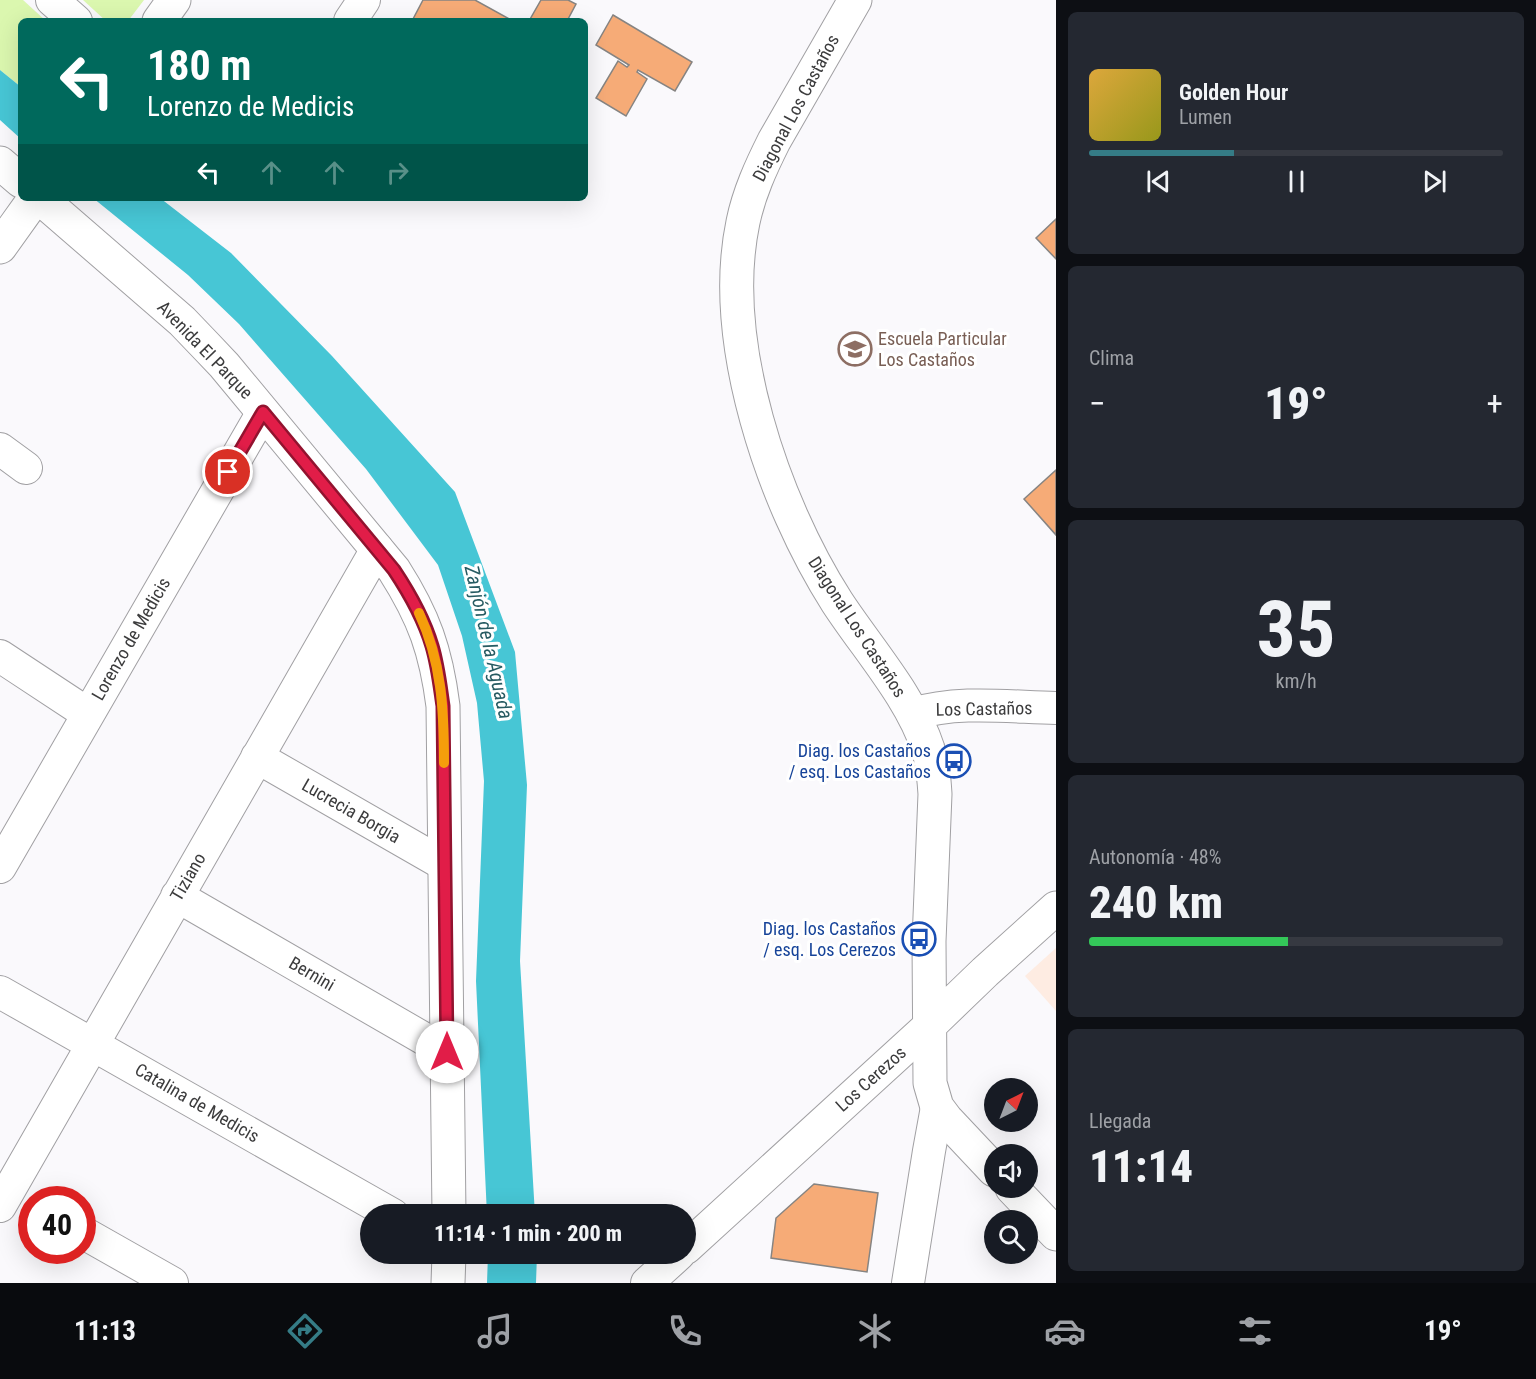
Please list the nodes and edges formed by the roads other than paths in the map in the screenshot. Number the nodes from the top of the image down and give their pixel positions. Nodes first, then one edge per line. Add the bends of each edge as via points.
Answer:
1 (52, 0) edge
2 (174, 0) edge
3 (364, 0) edge
4 (855, 0) edge
5 (73, 18) edge
6 (161, 18) edge
7 (352, 18) edge
8 (0, 163) edge
9 (18, 178) edge
10 (33, 201) edge
11 (43, 201) edge
12 (0, 247) edge
13 (263, 412) junction
14 (0, 449) edge
15 (26, 468) dead end
16 (377, 549) junction
17 (0, 656) edge
18 (1056, 708) edge
19 (88, 714) junction
20 (913, 714) junction
21 (257, 757) junction
22 (445, 865) junction
23 (0, 867) edge
24 (177, 896) junction
25 (1056, 908) edge
26 (929, 941) junction
27 (985, 972) junction
28 (0, 992) edge
29 (929, 1026) junction
30 (92, 1044) junction
31 (447, 1052) junction
32 (938, 1107) junction
33 (984, 1159) edge
34 (1022, 1198) edge
35 (14, 1199) edge
36 (374, 1204) edge
37 (449, 1204) edge
38 (1056, 1234) edge
39 (696, 1239) edge
40 (96, 1240) edge
41 (449, 1264) edge
42 (668, 1264) edge
43 (171, 1283) edge
44 (448, 1283) edge
45 (647, 1283) edge
46 (908, 1283) edge

1 - 5 street
2 - 6 street
3 - 7 street
4 - 20 street, Diagonal Los Castaños via 774,141 752,189 738,253 736,309 761,435 787,507 823,580
8 - 9 street
10 - 12 street
11 - 13 street, Avenida El Parque via 182,321
13 - 16 street, Avenida El Parque
13 - 19 street, Lorenzo de Medicis
14 - 15 street
16 - 21 street, Tiziano
16 - 22 street, Avenida El Parque via 422,619 439,675 443,706
17 - 19 street
18 - 20 street, Los Castaños via 954,706
19 - 23 street, Lorenzo de Medicis
20 - 26 street, Diagonal Los Castaños via 934,771
21 - 22 street, Lucrecia Borgia
21 - 24 street, Tiziano
22 - 31 street, Avenida El Parque
24 - 30 street, Tiziano
24 - 31 street, Bernini
25 - 27 street, Los Cerezos
26 - 27 street via 937,957 951,969 968,975
26 - 29 street, Diagonal Los Castaños
27 - 29 street, Los Cerezos
28 - 30 street, Catalina de Medicis
29 - 32 street, Diagonal Los Castaños via 930,1083
29 - 39 street, Los Cerezos
30 - 35 street, Tiziano
30 - 36 street, Catalina de Medicis
31 - 37 street, Avenida El Parque
32 - 33 street
32 - 46 street, Diagonal Los Castaños
34 - 38 street
40 - 43 street
41 - 44 street
42 - 45 street

